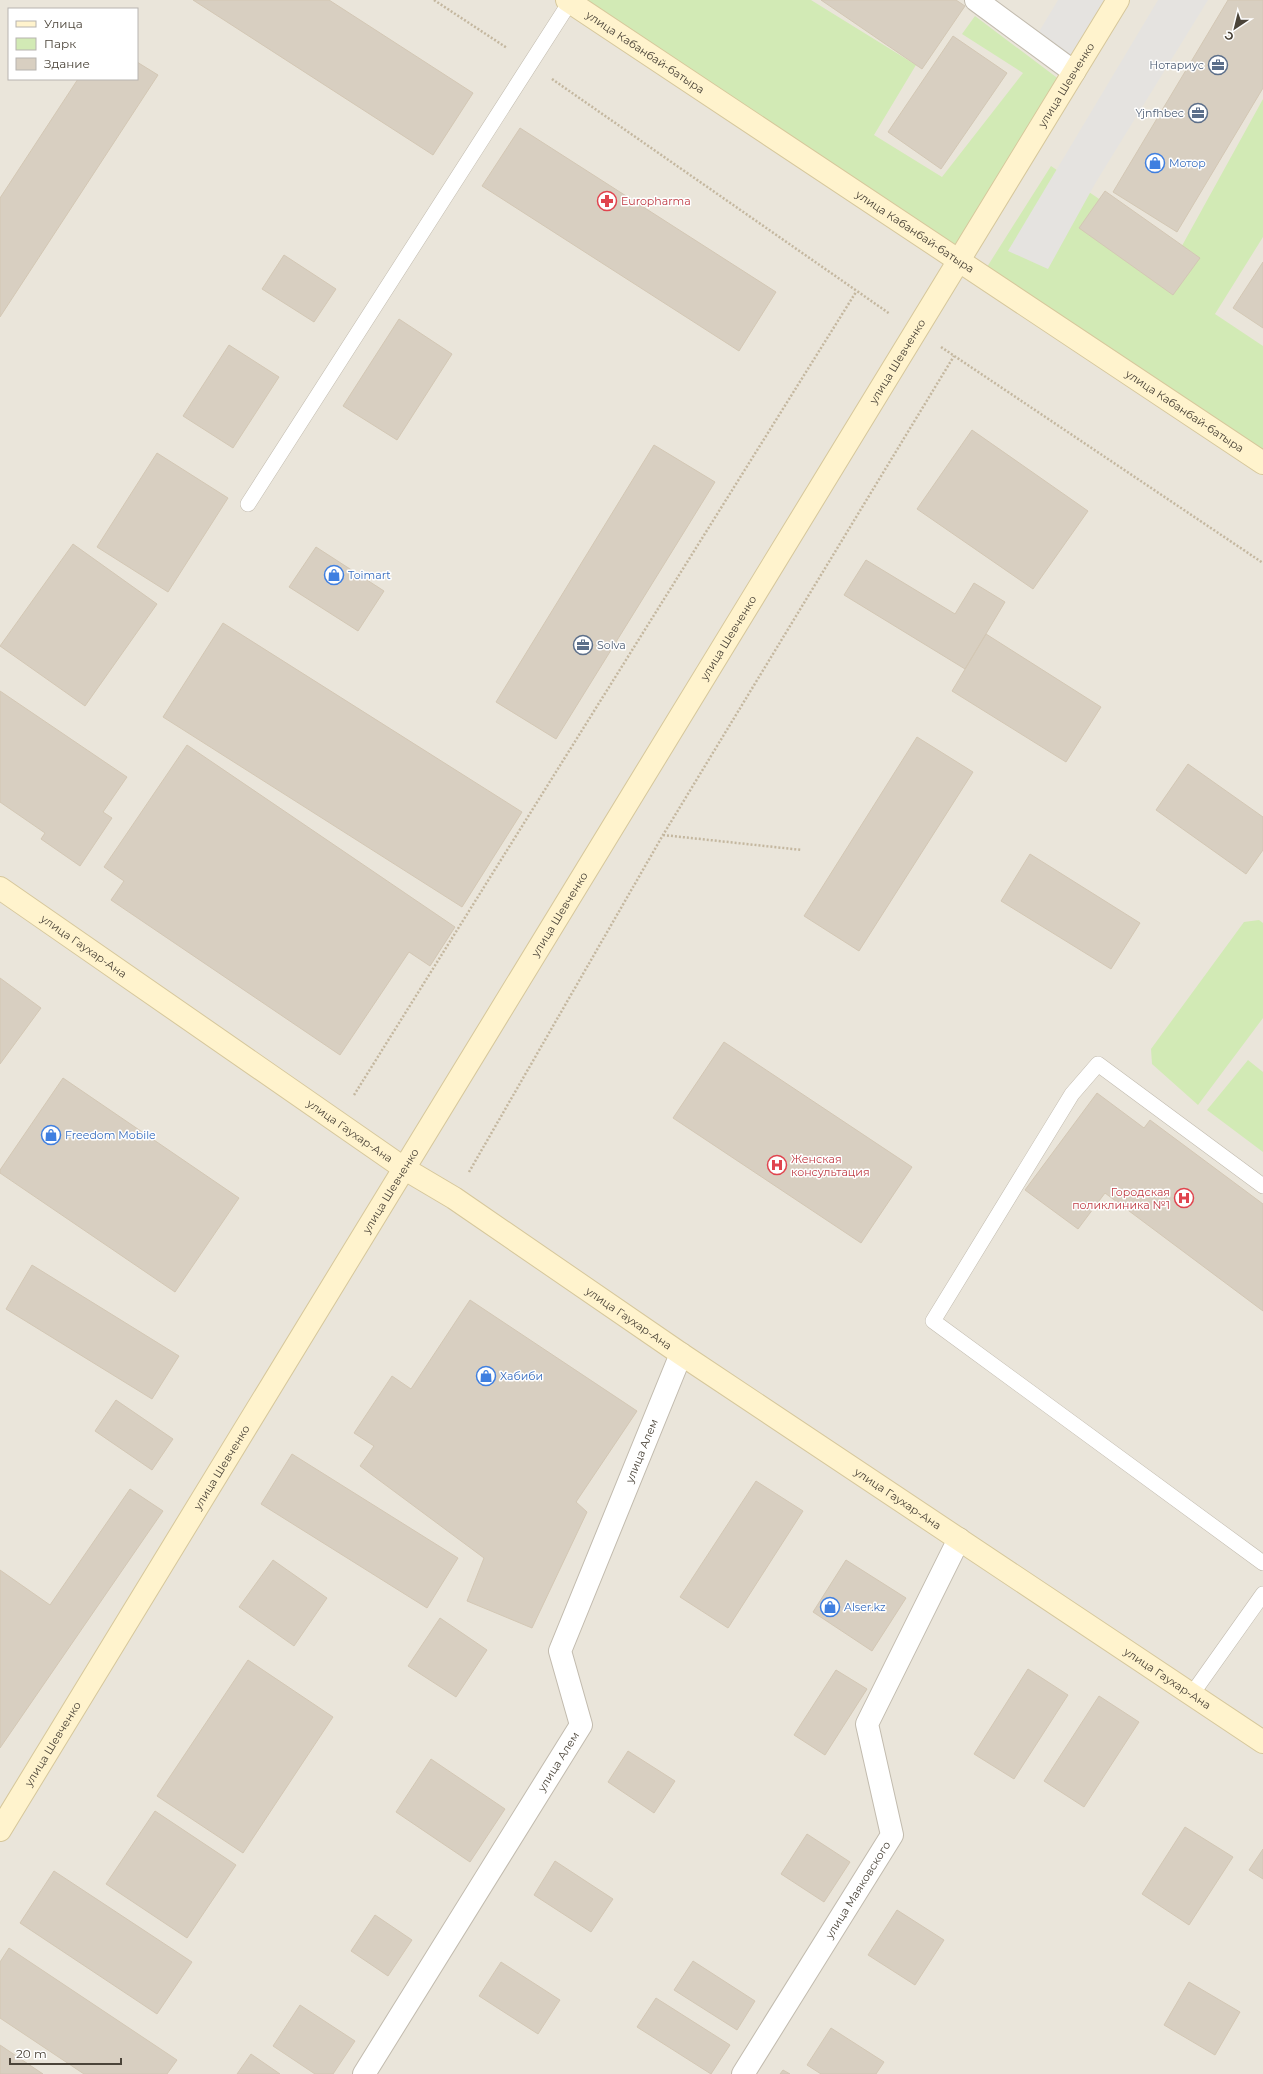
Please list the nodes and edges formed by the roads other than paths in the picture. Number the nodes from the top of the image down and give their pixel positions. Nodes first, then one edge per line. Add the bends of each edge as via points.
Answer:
1 (976, 0) edge
2 (1118, 0) edge
3 (570, 1) edge
4 (1074, 72) junction
5 (958, 261) junction
6 (1263, 463) edge
7 (248, 504) dead end
8 (0, 888) edge
9 (405, 1169) junction
10 (1263, 1186) edge
11 (682, 1354) junction
12 (959, 1539) junction
13 (1263, 1562) edge
14 (1263, 1594) edge
15 (1192, 1694) junction
16 (1263, 1742) edge
17 (6, 1807) edge
18 (0, 1830) edge
19 (364, 2074) edge
20 (743, 2074) edge

1 - 4 street
2 - 4 street, улица Шевченко
3 - 5 street, улица Кабанбай-батыра
3 - 7 lane
4 - 5 street, улица Шевченко
5 - 6 street, улица Кабанбай-батыра
5 - 9 street, улица Шевченко
8 - 9 street, улица Гаухар-Ана
9 - 11 street, улица Гаухар-Ана via 454,1198
9 - 17 street, улица Шевченко
10 - 13 lane via 1098,1064 1072,1094 934,1321
11 - 12 street, улица Гаухар-Ана
11 - 19 street, улица Алем via 560,1651 580,1725
12 - 15 street, улица Гаухар-Ана
12 - 20 street, улица Маяковского via 867,1724 892,1835
14 - 15 lane
15 - 16 street, улица Гаухар-Ана
17 - 18 street, улица Шевченко

